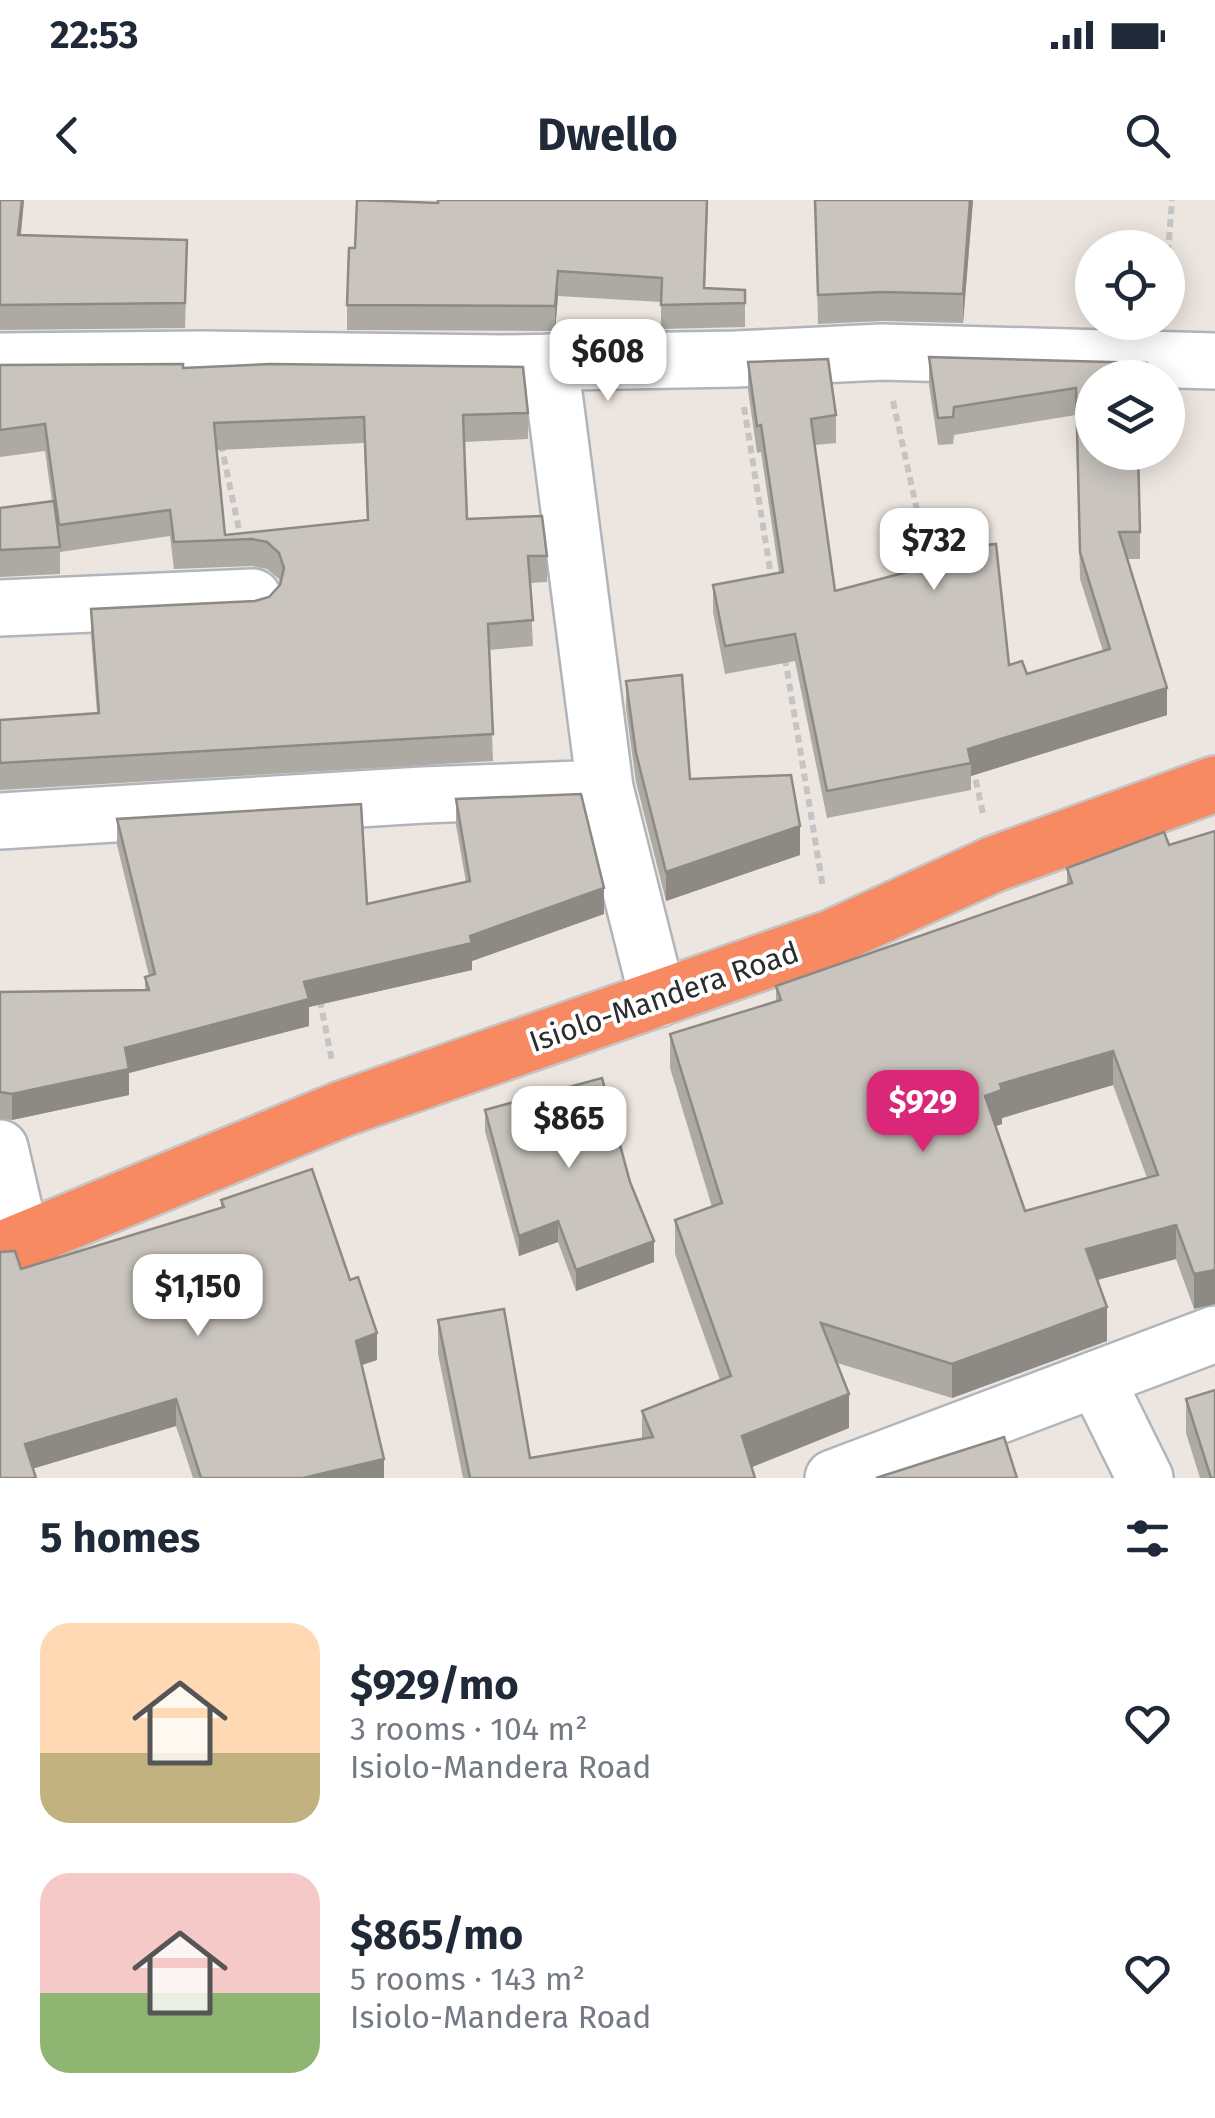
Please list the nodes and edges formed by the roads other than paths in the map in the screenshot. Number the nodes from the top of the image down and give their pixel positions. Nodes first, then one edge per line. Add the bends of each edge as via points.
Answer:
1 (0, 361) edge
2 (1215, 361) edge
3 (550, 362) junction
4 (252, 598) edge
5 (0, 608) edge
6 (1215, 784) edge
7 (604, 788) junction
8 (0, 822) edge
9 (658, 999) junction
10 (0, 1148) edge
11 (11, 1247) edge
12 (1215, 1334) edge
13 (1096, 1379) junction
14 (833, 1478) edge
15 (1145, 1478) edge

1 - 3 street
2 - 3 street via 882,352
3 - 7 street
4 - 5 street
6 - 9 highway, Isiolo-Mandera Road via 994,864 831,938
7 - 8 street
7 - 9 street
9 - 11 highway, Isiolo-Mandera Road via 342,1109
10 - 11 street
12 - 13 street
13 - 14 street
13 - 15 street

